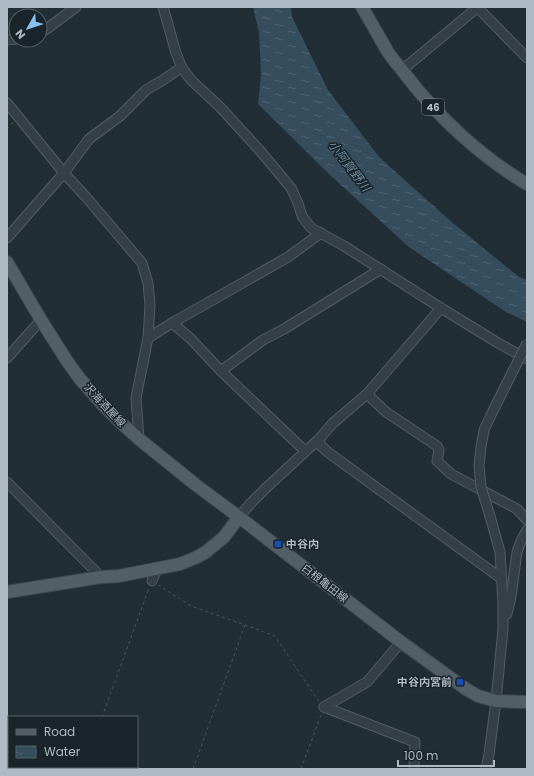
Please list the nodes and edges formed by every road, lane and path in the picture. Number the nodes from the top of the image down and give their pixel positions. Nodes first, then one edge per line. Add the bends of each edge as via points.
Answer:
1 (76, 7) edge
2 (163, 7) edge
3 (362, 7) edge
4 (477, 7) edge
5 (48, 28) edge
6 (527, 58) edge
7 (182, 67) junction
8 (402, 70) junction
9 (7, 103) edge
10 (64, 173) junction
11 (527, 184) edge
12 (321, 233) junction
13 (7, 238) edge
14 (7, 262) edge
15 (381, 269) junction
16 (441, 308) junction
17 (41, 320) junction
18 (172, 323) junction
19 (148, 338) junction
20 (527, 344) edge
21 (7, 358) edge
22 (527, 359) edge
23 (221, 371) junction
24 (367, 394) junction
25 (139, 439) junction
26 (319, 439) junction
27 (305, 451) junction
28 (7, 482) edge
29 (239, 517) junction
30 (527, 520) edge
31 (527, 530) edge
32 (524, 543) edge
33 (157, 569) junction
34 (101, 578) junction
35 (502, 580) junction
36 (152, 581) junction
37 (7, 592) edge
38 (245, 625) junction
39 (503, 628) junction
40 (401, 642) junction
41 (496, 701) junction
42 (527, 702) edge
43 (324, 707) junction
44 (102, 716) edge
45 (193, 769) edge
46 (301, 769) edge
47 (414, 769) edge
48 (486, 769) edge

1 - 5 street
2 - 7 street
3 - 8 main road, 46
4 - 6 street
4 - 8 street
7 - 10 street via 146,90 120,116 89,139
7 - 12 street via 191,80 262,153 291,188 302,216 311,228
8 - 11 main road, 46 via 430,104 476,149
9 - 10 street
10 - 13 street
10 - 19 street via 142,263 148,283 150,305
12 - 15 street
12 - 18 street via 288,257
14 - 17 main road, 沢海酒屋線
15 - 16 street
15 - 23 street via 263,340
16 - 22 street
16 - 24 street
17 - 21 street
17 - 25 main road, 沢海酒屋線 via 80,379
18 - 19 street
18 - 23 street
19 - 25 street via 136,398
20 - 35 street, bridge via 484,430 481,447 481,487 500,552
23 - 27 street
24 - 26 street via 333,423
24 - 30 street via 386,412 437,446 437,461 451,474 517,509
25 - 29 main road, 沢海酒屋線
26 - 27 street
26 - 35 street via 321,446 329,453
27 - 29 street
28 - 34 street
29 - 33 main road via 224,537 206,552 180,564
29 - 40 main road, 白根亀田線
31 - 32 street
32 - 39 street via 517,552 511,597
33 - 34 main road
33 - 36 street
34 - 37 main road
35 - 39 street
36 - 38 path via 191,606
36 - 44 path
38 - 43 path via 275,636
38 - 45 path
39 - 41 street
40 - 41 main road, 白根亀田線 via 466,689 478,696
40 - 43 street via 367,682
41 - 42 main road, 白根亀田線
41 - 48 street
43 - 46 path
43 - 47 street via 415,742

